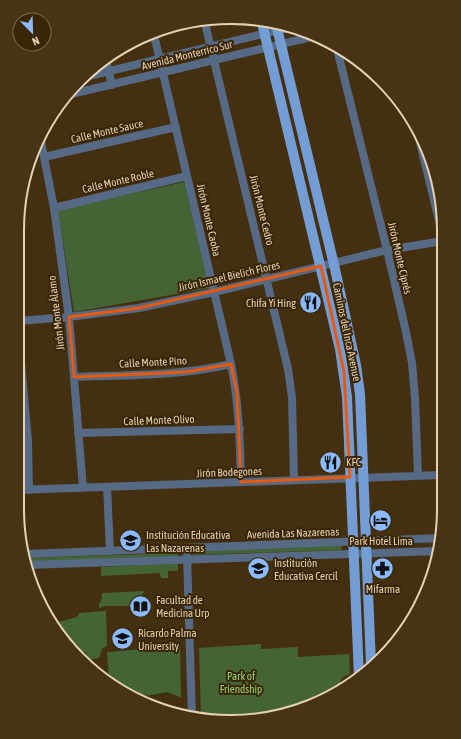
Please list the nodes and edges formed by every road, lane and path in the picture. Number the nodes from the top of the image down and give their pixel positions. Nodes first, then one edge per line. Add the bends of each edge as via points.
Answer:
1 (206, 26) edge
2 (263, 27) edge
3 (274, 29) edge
4 (278, 30) edge
5 (265, 34) junction
6 (306, 38) edge
7 (155, 39) edge
8 (281, 44) junction
9 (211, 47) junction
10 (268, 48) junction
11 (338, 55) edge
12 (159, 59) junction
13 (214, 60) junction
14 (107, 66) edge
15 (108, 71) junction
16 (163, 73) junction
17 (95, 75) edge
18 (112, 85) junction
19 (76, 93) edge
20 (176, 127) junction
21 (42, 146) edge
22 (44, 157) junction
23 (424, 159) edge
24 (187, 176) junction
25 (435, 204) edge
26 (54, 208) junction
27 (437, 242) edge
28 (388, 250) junction
29 (333, 263) junction
30 (321, 266) junction
31 (268, 279) junction
32 (214, 292) junction
33 (69, 317) junction
34 (24, 320) edge
35 (231, 364) junction
36 (74, 377) junction
37 (24, 396) edge
38 (240, 428) junction
39 (78, 433) junction
40 (418, 475) junction
41 (437, 475) edge
42 (350, 477) junction
43 (364, 477) junction
44 (294, 480) junction
45 (241, 482) junction
46 (107, 487) junction
47 (83, 488) junction
48 (24, 490) edge
49 (29, 490) junction
50 (435, 538) edge
51 (366, 541) junction
52 (354, 542) junction
53 (187, 548) junction
54 (110, 551) junction
55 (433, 551) edge
56 (367, 553) junction
57 (29, 554) edge
58 (354, 554) junction
59 (187, 559) junction
60 (32, 565) edge
61 (371, 661) edge
62 (359, 670) edge
63 (192, 711) edge

1 - 9 street, Jirón Monte Cedro
2 - 5 main road, Caminos del Inca Avenue
3 - 5 street, Avenida Monterrico Sur
4 - 8 main road, Caminos del Inca Avenue
5 - 9 street, Avenida Monterrico Sur
5 - 10 main road, Caminos del Inca Avenue
6 - 8 street, Avenida Monterrico Sur
7 - 12 street, Jirón Monte Caoba
8 - 10 street, Avenida Monterrico Sur
8 - 29 main road, Caminos del Inca Avenue
9 - 12 street, Avenida Monterrico Sur
9 - 13 street, Jirón Monte Cedro
10 - 13 street, Avenida Monterrico Sur
10 - 30 main road, Caminos del Inca Avenue
11 - 28 street, Jirón Monte Ciprés
12 - 15 street, Avenida Monterrico Sur
12 - 16 street, Jirón Monte Caoba
13 - 16 street, Avenida Monterrico Sur
13 - 31 street, Jirón Monte Cedro
14 - 15 street
15 - 17 street, Avenida Monterrico Sur
15 - 18 street
16 - 18 street, Avenida Monterrico Sur
16 - 20 street, Jirón Monte Caoba
18 - 19 street, Avenida Monterrico Sur
20 - 22 street, Calle Monte Sauce
20 - 24 street, Jirón Monte Caoba
21 - 22 street, Jirón Monte Álamo
22 - 26 street, Jirón Monte Álamo
23 - 25 street
24 - 26 street, Calle Monte Roble
24 - 32 street, Jirón Monte Caoba
26 - 33 street, Jirón Monte Álamo
27 - 28 street, Jirón Ismael Bielich Flores
28 - 29 street, Jirón Ismael Bielich Flores
28 - 40 street, Jirón Monte Ciprés via 412,363
29 - 30 street, Jirón Ismael Bielich Flores
29 - 43 main road, Caminos del Inca Avenue via 356,365
30 - 31 street, Jirón Ismael Bielich Flores
30 - 42 main road, Caminos del Inca Avenue via 344,372
31 - 32 street, Jirón Ismael Bielich Flores
31 - 44 street, Jirón Monte Cedro via 292,398
32 - 33 street, Jirón Ismael Bielich Flores via 138,308
32 - 35 street, Jirón Monte Caoba
33 - 34 street, Jirón Ismael Bielich Flores
33 - 36 street, Jirón Monte Álamo
35 - 36 street, Calle Monte Pino via 186,372
35 - 38 street, Jirón Monte Caoba
36 - 39 street, Jirón Monte Álamo
37 - 49 street
38 - 39 street, Calle Monte Olivo
38 - 45 street, Jirón Monte Caoba
39 - 47 street, Jirón Monte Álamo
40 - 41 street, Jirón Bodegones
40 - 43 street, Jirón Bodegones
42 - 43 street, Jirón Bodegones
42 - 44 street, Jirón Bodegones
42 - 52 main road, Caminos del Inca Avenue
43 - 51 main road, Caminos del Inca Avenue
44 - 45 street, Jirón Bodegones
45 - 46 street, Jirón Bodegones
46 - 47 street, Jirón Bodegones
46 - 54 street
47 - 49 street, Jirón Bodegones
48 - 49 street, Jirón Bodegones
50 - 51 street, Avenida Las Nazarenas
51 - 52 street, Avenida Las Nazarenas
51 - 56 main road, Caminos del Inca Avenue
52 - 53 street, Avenida Las Nazarenas
52 - 58 main road, Caminos del Inca Avenue
53 - 54 street, Avenida Las Nazarenas
53 - 59 street
54 - 57 street, Avenida Las Nazarenas
55 - 56 street, Avenida Las Nazarenas
56 - 58 street, Avenida Las Nazarenas
56 - 61 main road, Caminos del Inca Avenue
58 - 59 street, Avenida Las Nazarenas
58 - 62 main road, Caminos del Inca Avenue
59 - 60 street, Avenida Las Nazarenas
59 - 63 street

